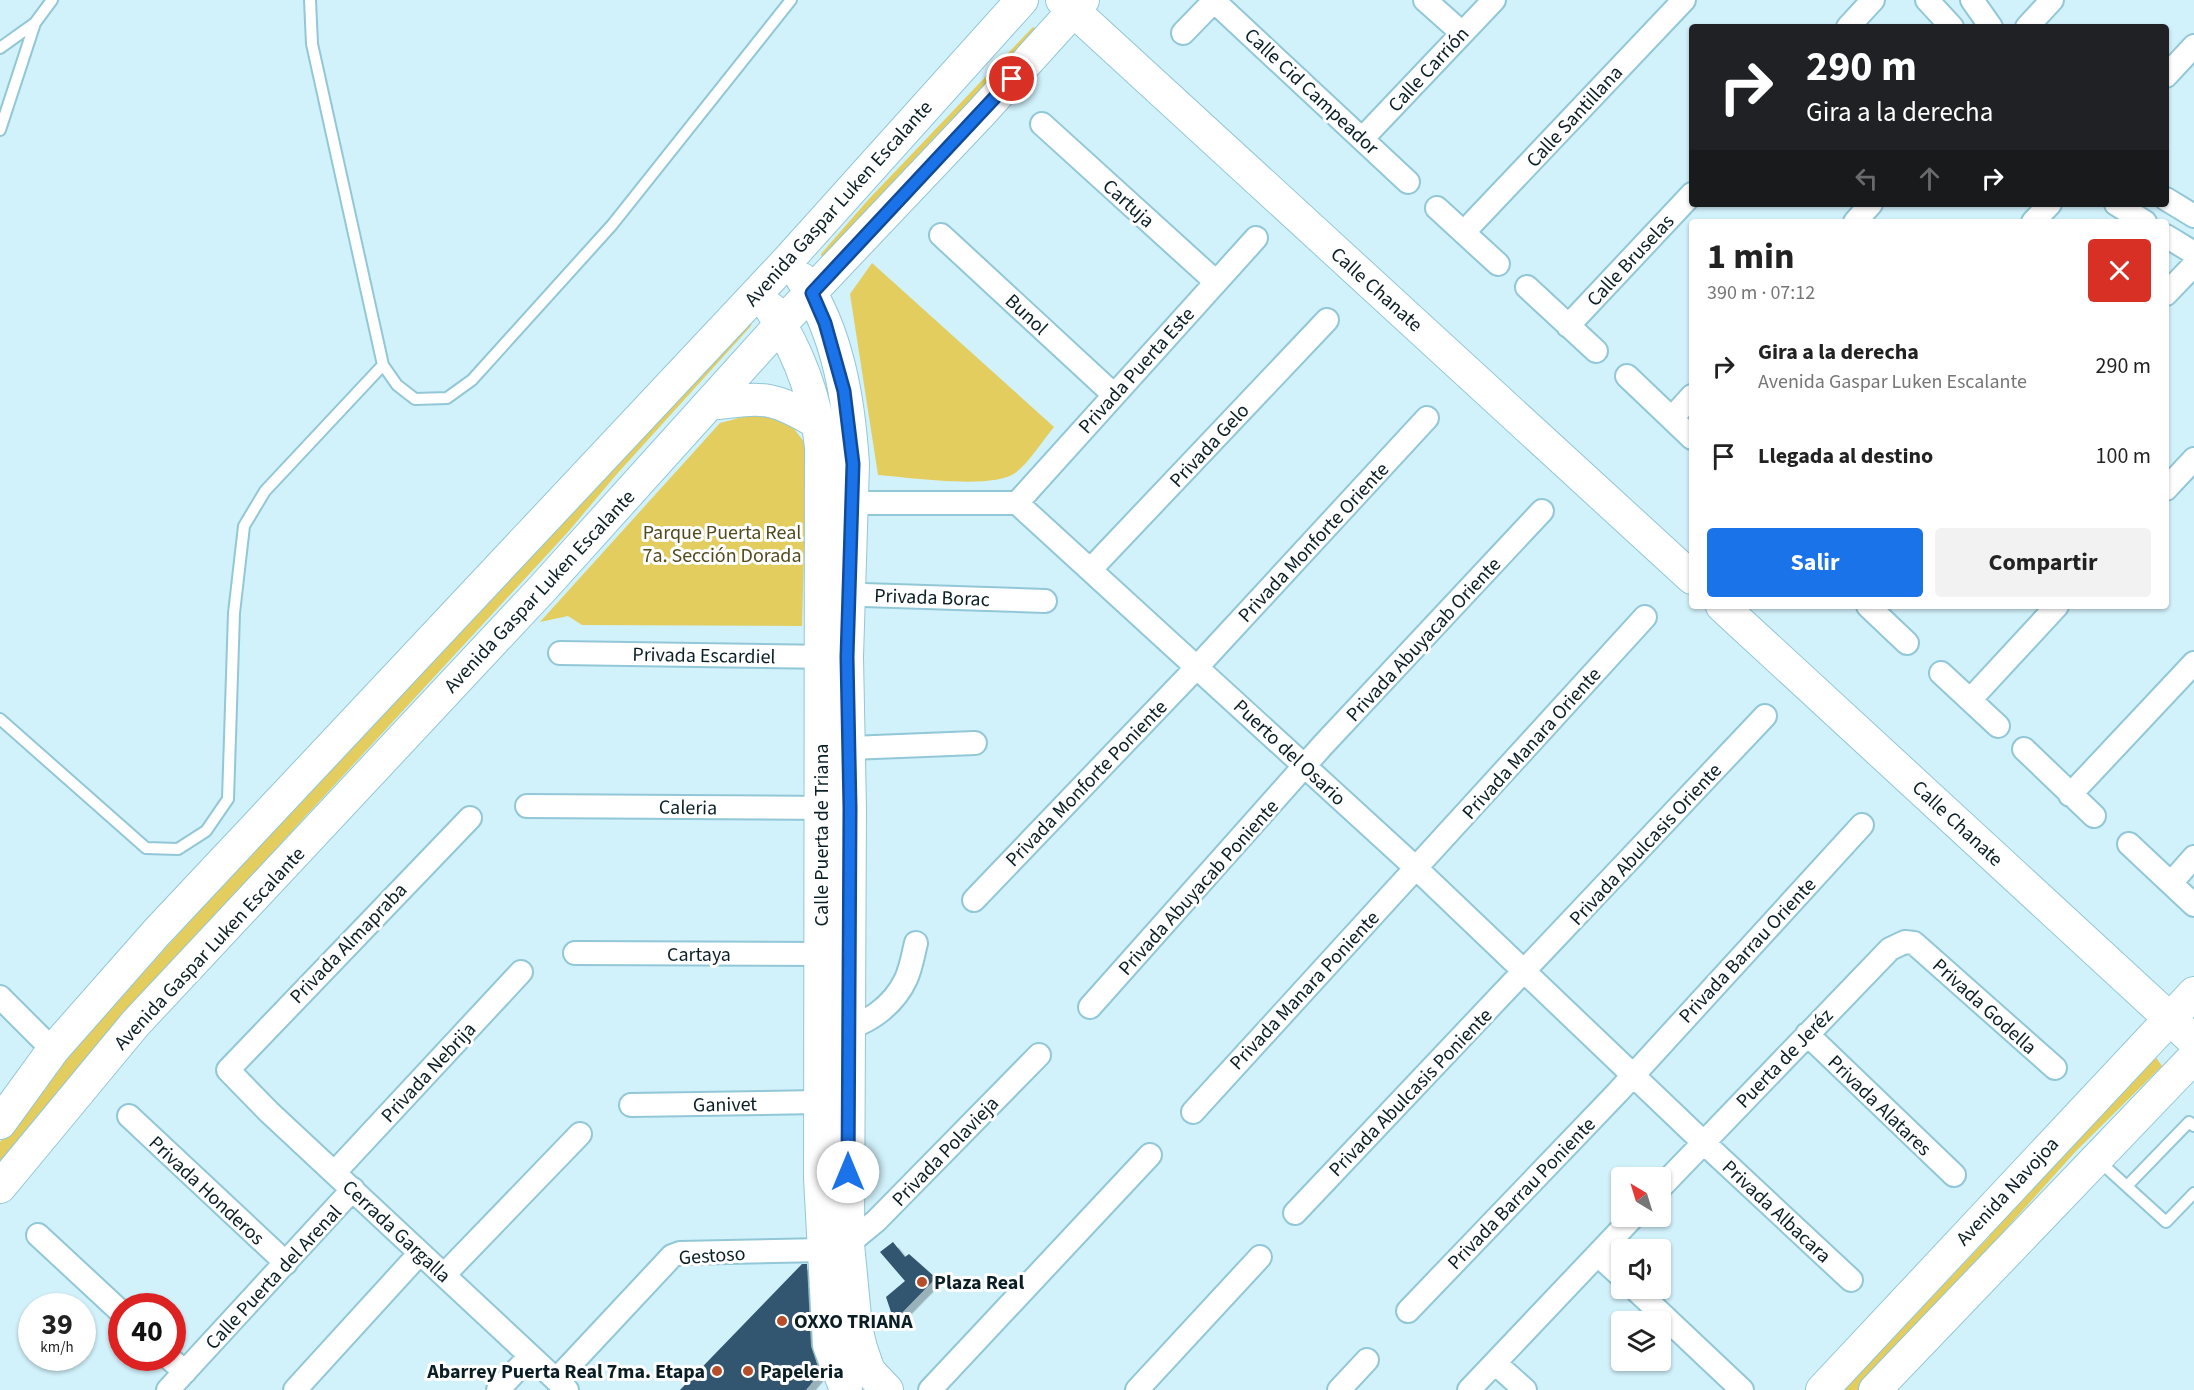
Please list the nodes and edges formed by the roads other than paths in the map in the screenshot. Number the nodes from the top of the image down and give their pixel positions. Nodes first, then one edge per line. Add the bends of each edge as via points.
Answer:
1 (52, 0) edge
2 (310, 0) edge
3 (791, 0) edge
4 (1022, 0) edge
5 (1425, 0) edge
6 (1494, 0) edge
7 (1684, 0) edge
8 (1873, 0) edge
9 (1927, 0) edge
10 (1972, 0) edge
11 (2052, 0) edge
12 (1215, 1) edge
13 (1073, 3) edge
14 (35, 23) junction
15 (1851, 24) edge
16 (1949, 24) edge
17 (1989, 24) edge
18 (2030, 24) edge
19 (1183, 33) dead end
20 (1462, 33) junction
21 (2194, 46) edge
22 (0, 48) edge
23 (2169, 73) edge
24 (1042, 124) dead end
25 (0, 130) edge
26 (1363, 138) junction
27 (1408, 182) dead end
28 (1689, 197) edge
29 (2169, 201) edge
30 (1868, 207) edge
31 (2047, 207) edge
32 (2121, 207) edge
33 (1437, 208) dead end
34 (2194, 216) edge
35 (1858, 219) edge
36 (2036, 219) edge
37 (2140, 219) edge
38 (1464, 232) junction
39 (941, 235) dead end
40 (1256, 238) dead end
41 (2169, 238) edge
42 (2194, 253) edge
43 (789, 259) junction
44 (1498, 264) dead end
45 (2194, 265) edge
46 (1216, 282) junction
47 (1527, 288) dead end
48 (760, 290) junction
49 (2169, 291) edge
50 (812, 293) junction
51 (1327, 320) dead end
52 (781, 324) junction
53 (1568, 326) junction
54 (1596, 351) dead end
55 (383, 365) junction
56 (1627, 376) dead end
57 (841, 377) junction
58 (810, 389) junction
59 (1113, 394) junction
60 (1689, 399) edge
61 (709, 404) junction
62 (1427, 418) dead end
63 (1672, 418) junction
64 (819, 424) junction
65 (1689, 435) edge
66 (2194, 459) edge
67 (2169, 486) edge
68 (820, 502) junction
69 (852, 503) junction
70 (1017, 503) junction
71 (1542, 511) dead end
72 (1091, 569) junction
73 (1689, 575) edge
74 (834, 594) junction
75 (1045, 601) dead end
76 (1725, 609) edge
77 (1873, 609) edge
78 (2054, 609) edge
79 (1645, 617) dead end
80 (1907, 643) dead end
81 (560, 653) dead end
82 (833, 657) junction
83 (2194, 663) edge
84 (1198, 666) junction
85 (1941, 673) dead end
86 (1970, 700) junction
87 (1765, 716) dead end
88 (0, 719) edge
89 (1998, 726) dead end
90 (975, 743) dead end
91 (850, 748) junction
92 (2024, 749) dead end
93 (1305, 766) junction
94 (2070, 795) junction
95 (526, 806) dead end
96 (835, 808) junction
97 (2094, 816) dead end
98 (470, 818) dead end
99 (1862, 825) dead end
100 (2129, 844) dead end
101 (2194, 857) edge
102 (1416, 868) junction
103 (2171, 883) junction
104 (974, 900) dead end
105 (2194, 905) edge
106 (916, 943) dead end
107 (1914, 943) joint
108 (575, 953) dead end
109 (822, 954) junction
110 (1525, 971) junction
111 (521, 972) dead end
112 (2194, 993) edge
113 (0, 997) edge
114 (1090, 1007) dead end
115 (2170, 1019) junction
116 (834, 1029) junction
117 (1807, 1034) junction
118 (2194, 1041) edge
119 (53, 1050) junction
120 (1039, 1055) dead end
121 (2194, 1057) edge
122 (2055, 1068) dead end
123 (228, 1070) joint
124 (1633, 1075) junction
125 (819, 1102) junction
126 (631, 1105) dead end
127 (1192, 1112) dead end
128 (129, 1116) dead end
129 (0, 1123) edge
130 (2194, 1126) edge
131 (580, 1134) dead end
132 (1703, 1142) junction
133 (1150, 1155) dead end
134 (2097, 1158) junction
135 (335, 1172) junction
136 (1954, 1175) dead end
137 (1671, 1176) edge
138 (2127, 1186) junction
139 (0, 1187) edge
140 (353, 1189) junction
141 (2194, 1193) edge
142 (1295, 1213) dead end
143 (1624, 1227) edge
144 (38, 1235) dead end
145 (835, 1247) junction
146 (420, 1253) junction
147 (1598, 1255) junction
148 (1260, 1257) dead end
149 (286, 1263) junction
150 (1611, 1266) edge
151 (444, 1275) junction
152 (1851, 1280) dead end
153 (1646, 1299) edge
154 (108, 1300) edge
155 (1408, 1311) dead end
156 (530, 1356) junction
157 (186, 1357) edge
158 (1367, 1360) dead end
159 (1495, 1363) junction
160 (175, 1371) edge
161 (562, 1385) edge
162 (862, 1385) edge
163 (168, 1390) edge
164 (296, 1390) edge
165 (498, 1390) edge
166 (930, 1390) edge
167 (1137, 1390) edge
168 (1339, 1390) edge
169 (1469, 1390) edge
170 (1525, 1390) edge
171 (1742, 1390) edge
172 (1822, 1390) edge
173 (1875, 1390) edge

1 - 14 lane
2 - 55 lane via 312,44
3 - 55 lane via 612,225 472,380 447,398 415,399 397,385
4 - 43 street, Avenida Gaspar Luken Escalante
5 - 20 street
6 - 20 street, Calle Carrión
7 - 38 street, Calle Santillana
8 - 15 street
9 - 16 street
10 - 17 street
11 - 18 street
12 - 19 street
12 - 26 street, Calle Cid Campeador
13 - 50 street, Avenida Gaspar Luken Escalante
13 - 73 street, Calle Chanate
14 - 22 lane
14 - 25 lane
20 - 26 street, Calle Carrión
21 - 23 street
24 - 46 street, Cartuja
26 - 27 street, Calle Cid Campeador
28 - 53 street, Calle Bruselas
29 - 34 street
30 - 35 street
31 - 36 street
32 - 37 street
33 - 38 street
38 - 44 street
39 - 59 street, Bunol
40 - 46 street, Privada Puerta Este
41 - 42 street
43 - 48 street, Avenida Gaspar Luken Escalante
43 - 50 street, Calle Puerta de Triana
45 - 49 street
46 - 59 street, Privada Puerta Este
47 - 53 street
48 - 52 street, Calle Puerta de Triana
48 - 119 street, Avenida Gaspar Luken Escalante via 157,932
50 - 52 street, Avenida Gaspar Luken Escalante
50 - 57 street, Calle Puerta de Triana
51 - 72 street, Privada Gelo
52 - 58 street, Calle Puerta de Triana
52 - 61 street, Avenida Gaspar Luken Escalante
53 - 54 street
55 - 88 lane via 265,491 244,526 234,613 228,799 206,831 178,849 146,848
56 - 63 street
57 - 58 street
57 - 69 street, Calle Puerta de Triana via 851,436
58 - 64 street, Calle Puerta de Triana
59 - 70 street, Privada Puerta Este
60 - 63 street
61 - 64 street via 770,399
61 - 139 street, Avenida Gaspar Luken Escalante via 542,589 135,1024
62 - 84 street, Privada Monforte Oriente
63 - 65 street
64 - 68 street, Calle Puerta de Triana
66 - 67 street
68 - 69 street
68 - 74 street, Calle Puerta de Triana
69 - 70 street
69 - 74 street, Calle Puerta de Triana
70 - 72 street, Puerto del Osario
71 - 93 street, Privada Abuyacab Oriente
72 - 84 street, Puerto del Osario
74 - 75 street, Privada Borac
74 - 82 street, Calle Puerta de Triana
76 - 115 street, Calle Chanate
77 - 80 street
78 - 86 street
79 - 102 street, Privada Manara Oriente
81 - 82 street, Privada Escardiel
82 - 91 street, Calle Puerta de Triana
82 - 96 street, Calle Puerta de Triana
83 - 94 street
84 - 93 street, Puerto del Osario
84 - 104 street, Privada Monforte Poniente
85 - 86 street
86 - 89 street
87 - 110 street, Privada Abulcasis Oriente
90 - 91 street
91 - 96 street, Calle Puerta de Triana
92 - 94 street
93 - 102 street, Puerto del Osario
93 - 114 street, Privada Abuyacab Poniente
94 - 97 street
95 - 96 street, Caleria
96 - 109 street, Calle Puerta de Triana
96 - 116 street, Calle Puerta de Triana
98 - 123 street, Privada Almapraba
99 - 124 street, Privada Barrau Oriente
100 - 103 street
101 - 103 street
102 - 110 street, Puerto del Osario
102 - 127 street, Privada Manara Poniente
103 - 105 street
106 - 116 street via 905,982 897,993 870,1019
107 - 117 street, Puerta de Jeréz via 1905,942 1890,949
107 - 122 street, Privada Godella
108 - 109 street, Cartaya
109 - 116 street, Calle Puerta de Triana
110 - 124 street, Puerto del Osario
110 - 142 street, Privada Abulcasis Poniente
111 - 135 street, Privada Nebrija
112 - 115 street, Avenida Navojoa
113 - 119 street
115 - 118 street, Calle Chanate
115 - 172 street, Avenida Navojoa
116 - 125 street, Calle Puerta de Triana
116 - 145 street, Calle Puerta de Triana
117 - 132 street, Puerta de Jeréz
117 - 136 street, Privada Alatares
119 - 129 street, Avenida Gaspar Luken Escalante
120 - 145 street, Privada Polavieja via 876,1221
121 - 134 street, Avenida Navojoa
123 - 135 street, Cerrada Gargalla
124 - 132 street, Puerto del Osario
124 - 155 street, Privada Barrau Poniente
125 - 126 street, Ganivet
125 - 145 street, Calle Puerta de Triana
128 - 149 street, Privada Honderos
130 - 138 lane via 2189,1122
131 - 151 street
132 - 137 street, Puerta de Jeréz
132 - 152 street, Privada Albacara
133 - 166 street
134 - 138 lane
134 - 173 street, Avenida Navojoa
135 - 140 street, Cerrada Gargalla
138 - 141 lane via 2166,1222
140 - 146 street, Cerrada Gargalla
140 - 149 street, Calle Puerta del Arenal
143 - 147 street
144 - 154 street
145 - 161 street, Gestoso via 672,1256
145 - 162 street, Calle Puerta de Triana via 856,1327
146 - 151 street, Cerrada Gargalla
146 - 164 street
147 - 150 street
147 - 159 street
148 - 167 street
149 - 157 street, Calle Puerta del Arenal
151 - 156 street, Cerrada Gargalla
153 - 171 street
156 - 161 street, Cerrada Gargalla
156 - 165 street
158 - 168 street
159 - 169 street
159 - 170 street
160 - 163 street, Calle Puerta del Arenal

